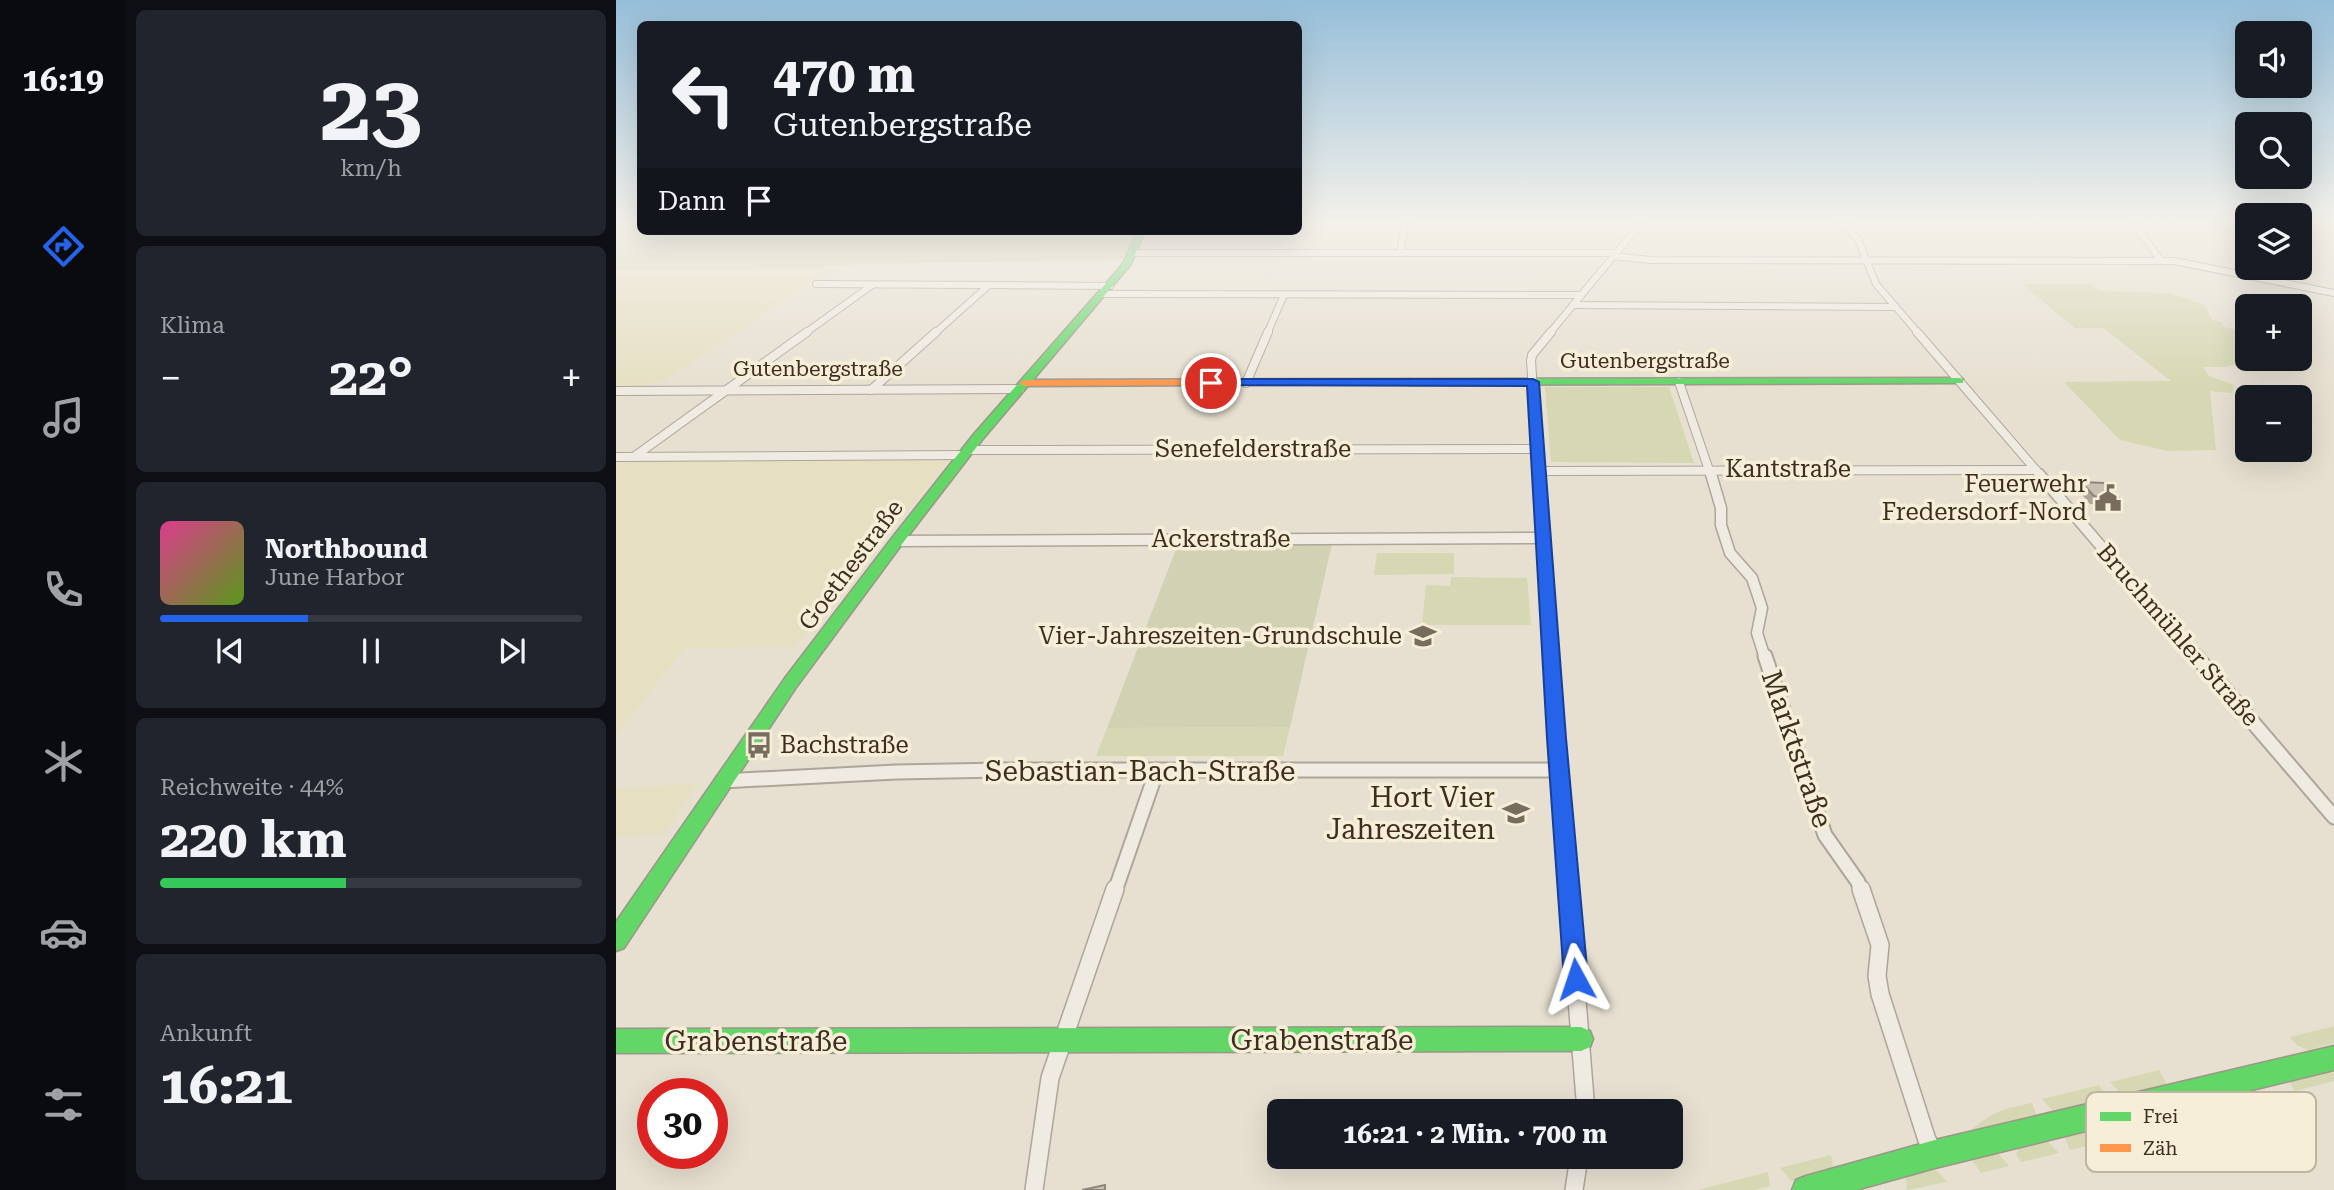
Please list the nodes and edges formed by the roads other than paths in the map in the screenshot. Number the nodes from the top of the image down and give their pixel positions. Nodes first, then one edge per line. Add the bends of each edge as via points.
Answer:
1 (1115, 279) edge
2 (1595, 279) edge
3 (1874, 279) edge
4 (2268, 279) edge
5 (816, 284) dead end
6 (872, 285) junction
7 (989, 285) junction
8 (1107, 290) junction
9 (2334, 293) edge
10 (1284, 295) junction
11 (1581, 295) junction
12 (1573, 305) junction
13 (1896, 307) junction
14 (1959, 381) junction
15 (1533, 382) junction
16 (1246, 383) junction
17 (1679, 383) junction
18 (1023, 386) junction
19 (723, 390) junction
20 (871, 390) junction
21 (616, 391) edge
22 (1538, 449) junction
23 (966, 452) junction
24 (635, 456) junction
25 (616, 457) edge
26 (1709, 469) junction
27 (2036, 470) junction
28 (1540, 471) junction
29 (1544, 538) junction
30 (897, 541) junction
31 (1157, 770) junction
32 (1559, 770) junction
33 (722, 781) junction
34 (2334, 817) edge
35 (616, 942) edge
36 (1581, 1040) junction
37 (616, 1041) edge
38 (1063, 1041) junction
39 (2334, 1058) edge
40 (2193, 1092) edge
41 (1585, 1099) edge
42 (2086, 1118) edge
43 (1936, 1154) junction
44 (1577, 1169) edge
45 (1034, 1190) edge
46 (1574, 1190) edge
47 (1806, 1190) edge

1 - 8 street, Goethestraße
2 - 11 street
3 - 13 street, Bruchmühler Straße
4 - 9 street
5 - 6 street
6 - 7 street
6 - 19 street
7 - 8 street
7 - 20 street
8 - 10 street
8 - 18 street, Goethestraße
10 - 11 street
10 - 16 street
11 - 12 street
12 - 13 street
12 - 15 street via 1532,355
13 - 14 street, Bruchmühler Straße
14 - 17 street, Gutenbergstraße
14 - 27 street, Bruchmühler Straße
15 - 16 street, Gutenbergstraße
15 - 17 street, Gutenbergstraße
15 - 22 street
16 - 18 street, Gutenbergstraße
17 - 26 street, Marktstraße
18 - 20 street, Gutenbergstraße
18 - 23 street, Goethestraße
19 - 20 street, Gutenbergstraße
19 - 21 street, Gutenbergstraße
19 - 24 street
22 - 23 street, Senefelderstraße
22 - 28 street
23 - 24 street, Senefelderstraße
23 - 30 street, Goethestraße
24 - 25 street, Senefelderstraße
26 - 27 street, Kantstraße
26 - 28 street, Kantstraße
26 - 43 street, Marktstraße via 1730,553 1752,578 1762,608 1757,634 1825,835 1858,882 1880,945 1880,995 1927,1140
27 - 34 street, Bruchmühler Straße
28 - 29 street
29 - 30 street, Ackerstraße
29 - 32 street
30 - 33 street, Goethestraße
31 - 32 street, Sebastian-Bach-Straße
31 - 33 street, Sebastian-Bach-Straße via 909,772
31 - 38 street
32 - 36 street
33 - 35 street, Goethestraße
36 - 38 street, Grabenstraße
36 - 41 street
37 - 38 street, Grabenstraße
38 - 45 street via 1050,1078
39 - 40 street
42 - 43 street
43 - 47 street
44 - 46 street

